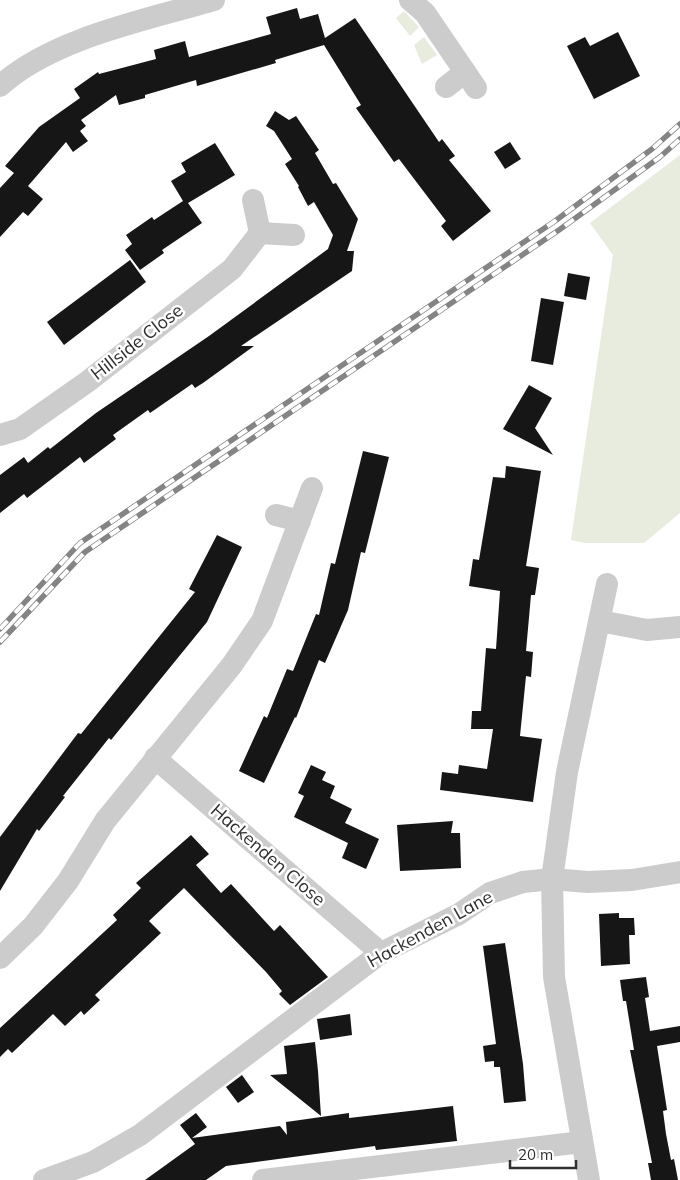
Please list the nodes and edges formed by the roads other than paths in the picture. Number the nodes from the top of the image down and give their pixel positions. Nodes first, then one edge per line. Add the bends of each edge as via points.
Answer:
1 (214, 0) edge
2 (410, 0) edge
3 (0, 86) edge
4 (446, 87) dead end
5 (253, 200) dead end
6 (260, 233) junction
7 (294, 234) dead end
8 (0, 435) edge
9 (312, 488) dead end
10 (276, 514) dead end
11 (300, 521) junction
12 (607, 584) dead end
13 (600, 621) junction
14 (680, 626) edge
15 (155, 758) junction
16 (680, 872) edge
17 (552, 879) junction
18 (381, 953) junction
19 (0, 958) edge
20 (582, 1142) junction
21 (44, 1180) edge
22 (263, 1180) edge
23 (589, 1180) edge

1 - 3 street via 71,44 34,60
2 - 4 street via 425,13 471,80
5 - 6 street
6 - 7 street
6 - 8 street, Hillside Close via 232,269 87,382 20,429
9 - 11 street
10 - 11 street
11 - 15 street via 262,621 232,665
12 - 13 street
13 - 14 street via 647,630
13 - 17 street via 567,772
15 - 18 street, Hackenden Close
15 - 19 street via 105,822 68,881 39,918
16 - 17 street, Hackenden Lane via 632,880 588,882
17 - 18 street, Hackenden Lane via 523,882 490,893 459,914
17 - 20 street via 554,977
18 - 21 street, Hackenden Lane via 140,1135 93,1162
20 - 22 street
20 - 23 street

